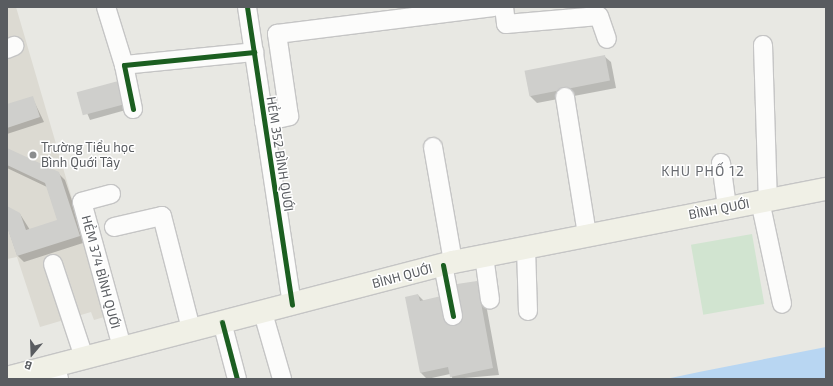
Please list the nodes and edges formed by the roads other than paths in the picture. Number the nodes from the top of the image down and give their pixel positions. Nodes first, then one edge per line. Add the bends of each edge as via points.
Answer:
1 (106, 7) edge
2 (247, 7) edge
3 (493, 7) edge
4 (504, 7) edge
5 (607, 39) dead end
6 (763, 45) dead end
7 (254, 52) junction
8 (124, 64) junction
9 (565, 96) dead end
10 (133, 109) dead end
11 (264, 122) junction
12 (433, 147) dead end
13 (721, 163) dead end
14 (826, 189) edge
15 (111, 194) dead end
16 (764, 201) junction
17 (727, 208) junction
18 (114, 227) dead end
19 (587, 234) junction
20 (526, 248) junction
21 (484, 256) junction
22 (448, 263) junction
23 (53, 264) dead end
24 (490, 300) dead end
25 (782, 304) dead end
26 (292, 305) junction
27 (528, 311) dead end
28 (263, 313) junction
29 (453, 316) dead end
30 (222, 322) junction
31 (191, 329) junction
32 (122, 347) junction
33 (84, 357) junction
34 (57, 372) edge
35 (7, 378) edge
36 (237, 379) edge
37 (282, 379) edge

1 - 8 street
2 - 7 street, HẺM 352 BÌNH QUỚI
3 - 11 street via 277,34 290,116
4 - 5 street via 506,24 599,16
6 - 16 street
7 - 8 street
7 - 11 street, HẺM 352 BÌNH QUỚI
8 - 10 street
9 - 19 street
11 - 26 street, HẺM 352 BÌNH QUỚI
12 - 22 street
13 - 17 street
14 - 16 main road, BÌNH QUỚI
15 - 32 street, HẺM 374 BÌNH QUỚI via 82,202
16 - 17 main road, BÌNH QUỚI
16 - 25 street
17 - 19 main road, BÌNH QUỚI
18 - 31 street via 162,216
19 - 20 main road, BÌNH QUỚI
20 - 21 main road, BÌNH QUỚI
20 - 27 street
21 - 22 main road, BÌNH QUỚI
21 - 24 street
22 - 26 main road, BÌNH QUỚI
22 - 29 street
23 - 33 street
26 - 28 main road, BÌNH QUỚI
28 - 30 main road, BÌNH QUỚI
28 - 37 street
30 - 31 main road, BÌNH QUỚI
30 - 36 street
31 - 32 main road, BÌNH QUỚI
32 - 33 main road, BÌNH QUỚI
33 - 34 main road, BÌNH QUỚI
34 - 35 main road, BÌNH QUỚI

